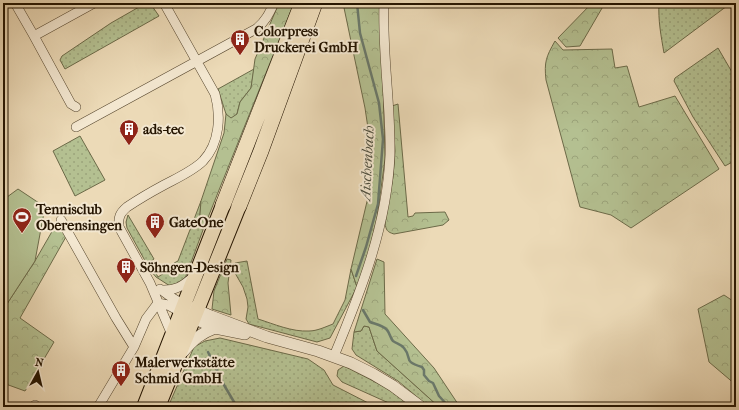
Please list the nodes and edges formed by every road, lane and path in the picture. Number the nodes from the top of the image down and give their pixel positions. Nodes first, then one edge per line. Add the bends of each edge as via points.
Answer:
1 (15, 3) edge
2 (94, 3) edge
3 (164, 3) edge
4 (274, 3) edge
5 (302, 3) edge
6 (315, 3) edge
7 (384, 3) edge
8 (34, 36) junction
9 (197, 61) junction
10 (76, 107) dead end
11 (76, 127) dead end
12 (223, 205) joint
13 (239, 206) joint
14 (61, 220) dead end
15 (197, 274) junction
16 (150, 283) junction
17 (161, 290) junction
18 (158, 303) junction
19 (183, 308) junction
20 (196, 315) junction
21 (215, 328) junction
22 (172, 335) junction
23 (267, 337) junction
24 (134, 347) junction
25 (334, 356) junction
26 (178, 357) junction
27 (98, 407) edge
28 (144, 407) edge
29 (158, 407) edge
30 (421, 407) edge

1 - 8 street
2 - 8 street
3 - 9 street
4 - 9 street via 263,24
5 - 12 highway
6 - 13 highway
7 - 25 street via 390,154 386,192 370,265
8 - 10 street via 71,104
9 - 11 street
9 - 16 street via 215,94 218,106 217,133 210,151 204,161 196,167 120,213 119,227
12 - 15 main road
13 - 20 main road
14 - 24 street
15 - 17 street via 178,288
15 - 19 main road
16 - 17 street
16 - 18 street
17 - 19 street
18 - 19 street
18 - 22 street
18 - 24 street via 146,319
19 - 20 street
19 - 22 main road
20 - 21 street
20 - 23 street
20 - 26 main road
21 - 23 street
21 - 26 street via 196,338
22 - 28 main road
23 - 25 street
24 - 27 street
25 - 30 street via 373,374
26 - 29 main road

